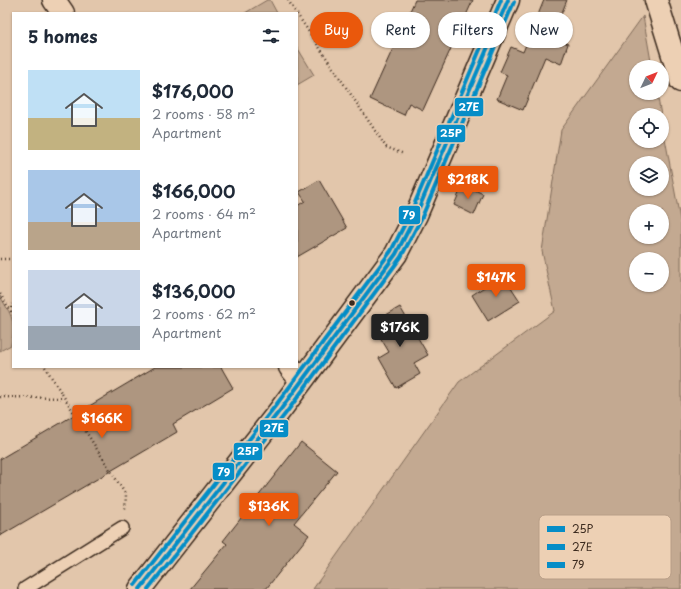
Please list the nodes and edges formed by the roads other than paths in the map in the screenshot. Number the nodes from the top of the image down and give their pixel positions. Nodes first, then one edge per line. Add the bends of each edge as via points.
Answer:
1 (54, 0) edge
2 (508, 0) edge
3 (656, 0) edge
4 (61, 12) edge
5 (681, 81) edge
6 (296, 374) edge
7 (122, 528) dead end
8 (25, 589) edge
9 (140, 589) edge

1 - 4 street
2 - 6 street via 396,254 370,290
3 - 5 street
6 - 9 street via 163,561
7 - 8 lane

